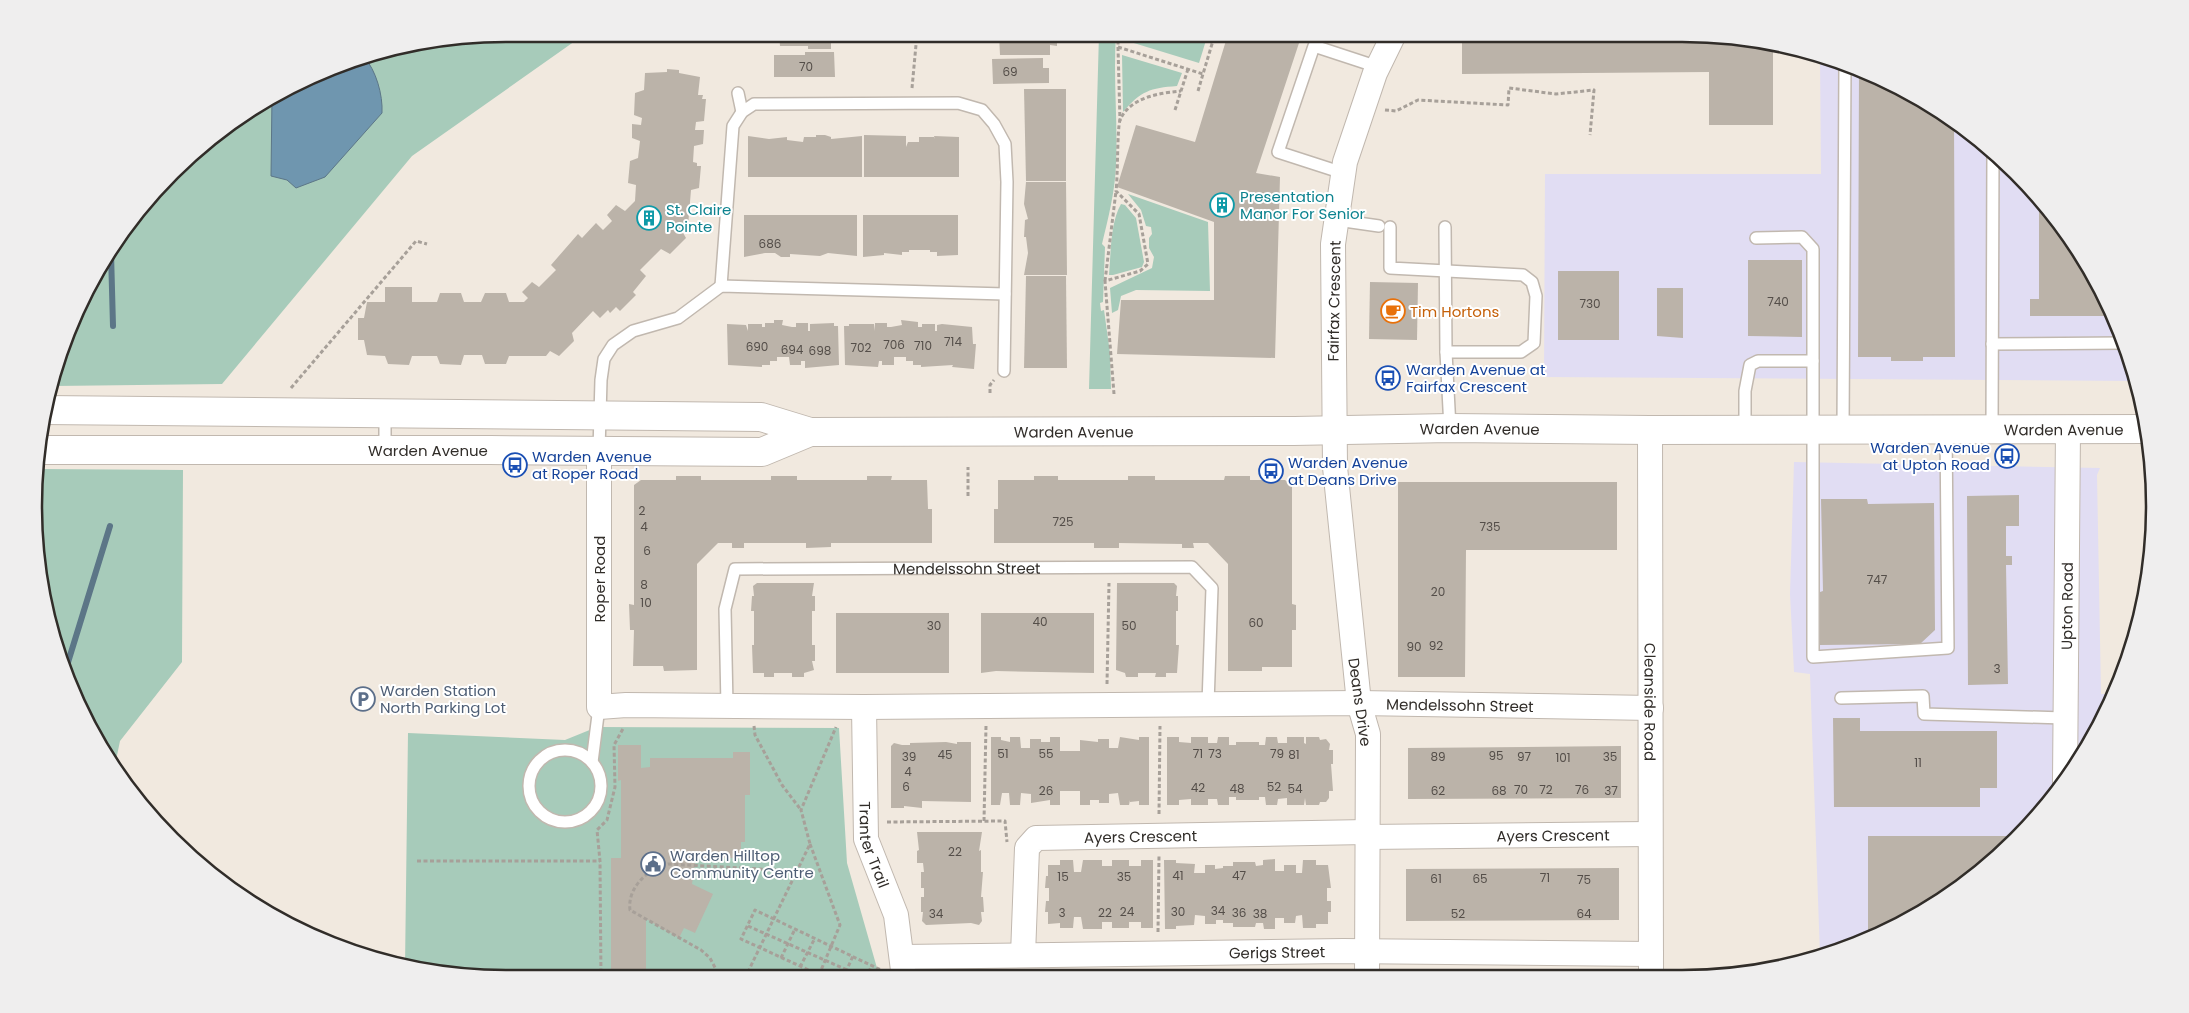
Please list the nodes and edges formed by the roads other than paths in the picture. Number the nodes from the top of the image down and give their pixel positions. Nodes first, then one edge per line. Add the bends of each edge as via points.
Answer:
1 (1390, 42) edge
2 (1378, 67) junction
3 (1845, 72) edge
4 (738, 93) dead end
5 (742, 112) junction
6 (1993, 162) edge
7 (1343, 172) junction
8 (1337, 220) junction
9 (1445, 227) dead end
10 (1756, 238) dead end
11 (1446, 269) junction
12 (722, 286) junction
13 (1005, 294) junction
14 (2117, 343) edge
15 (1992, 344) junction
16 (1446, 352) junction
17 (1814, 361) junction
18 (1004, 371) dead end
19 (52, 410) edge
20 (385, 414) junction
21 (600, 415) junction
22 (1450, 428) junction
23 (1334, 429) junction
24 (1946, 429) junction
25 (2140, 429) edge
26 (1650, 430) junction
27 (1745, 430) junction
28 (1812, 430) junction
29 (1843, 430) junction
30 (1992, 430) junction
31 (2068, 430) junction
32 (810, 432) junction
33 (46, 450) edge
34 (599, 450) junction
35 (385, 451) junction
36 (1842, 698) dead end
37 (1359, 703) junction
38 (1208, 704) junction
39 (727, 706) junction
40 (599, 707) junction
41 (864, 707) junction
42 (1651, 708) junction
43 (2064, 718) junction
44 (592, 762) junction
45 (2065, 769) edge
46 (1367, 834) junction
47 (1650, 834) junction
48 (1367, 953) junction
49 (1023, 955) junction
50 (1651, 964) edge
51 (898, 970) edge
52 (1366, 970) edge

1 - 2 street, Fairfax Crescent
2 - 7 street, Fairfax Crescent
2 - 7 lane via 1314,46 1278,152
3 - 29 lane
4 - 5 lane
5 - 12 lane via 733,126
5 - 13 lane via 754,104 907,102 958,103 982,110 1006,144
6 - 15 lane
7 - 8 street, Fairfax Crescent
8 - 11 lane via 1384,227 1390,268
8 - 23 street, Fairfax Crescent via 1333,244
9 - 11 lane
10 - 17 lane via 1802,237 1813,249
11 - 16 lane
11 - 16 lane via 1523,274 1532,282 1536,296 1534,343 1521,352
12 - 13 lane
12 - 21 lane via 678,318 633,331 613,345 604,359
13 - 18 lane
14 - 15 lane
15 - 30 lane
16 - 22 lane
17 - 27 lane via 1758,361 1750,365 1745,390
17 - 28 lane
19 - 20 main road, Warden Avenue
20 - 21 main road, Warden Avenue
20 - 35 lane
21 - 32 main road, Warden Avenue via 761,416
21 - 34 lane
22 - 23 main road, Warden Avenue
22 - 26 main road, Warden Avenue
23 - 32 main road, Warden Avenue
23 - 37 street, Deans Drive via 1334,467
24 - 28 lane via 1948,648 1813,657
24 - 29 main road, Warden Avenue
24 - 30 main road, Warden Avenue
25 - 31 main road, Warden Avenue
26 - 27 main road, Warden Avenue
26 - 42 street, Cleanside Road
27 - 28 main road, Warden Avenue
28 - 29 main road, Warden Avenue
30 - 31 main road, Warden Avenue
31 - 43 street, Upton Road
32 - 34 main road, Warden Avenue via 762,452
33 - 35 main road, Warden Avenue
34 - 35 main road, Warden Avenue
34 - 40 street, Roper Road
36 - 43 lane via 1923,696 1924,714
37 - 38 street, Mendelssohn Street
37 - 42 street, Mendelssohn Street
37 - 46 street, Deans Drive via 1368,734
38 - 39 lane, Mendelssohn Street via 1212,588 1192,567 1110,567 735,569 725,609
38 - 41 street, Mendelssohn Street
39 - 40 street, Mendelssohn Street
39 - 41 street, Mendelssohn Street
40 - 44 lane
41 - 51 street, Tranter Trail via 866,839 896,915
42 - 47 street, Cleanside Road
43 - 45 street, Upton Road
44 - 44 lane via 571,750 547,754 531,772 528,784 535,807 554,821 565,823 587,815 601,795 599,772
46 - 47 street, Ayers Crescent
46 - 48 street, Deans Drive
46 - 49 street, Ayers Crescent via 1036,838 1027,848
47 - 50 street, Cleanside Road
48 - 49 street, Gerigs Street
48 - 50 street, Gerigs Street
48 - 52 street, Deans Drive
49 - 51 street, Gerigs Street

